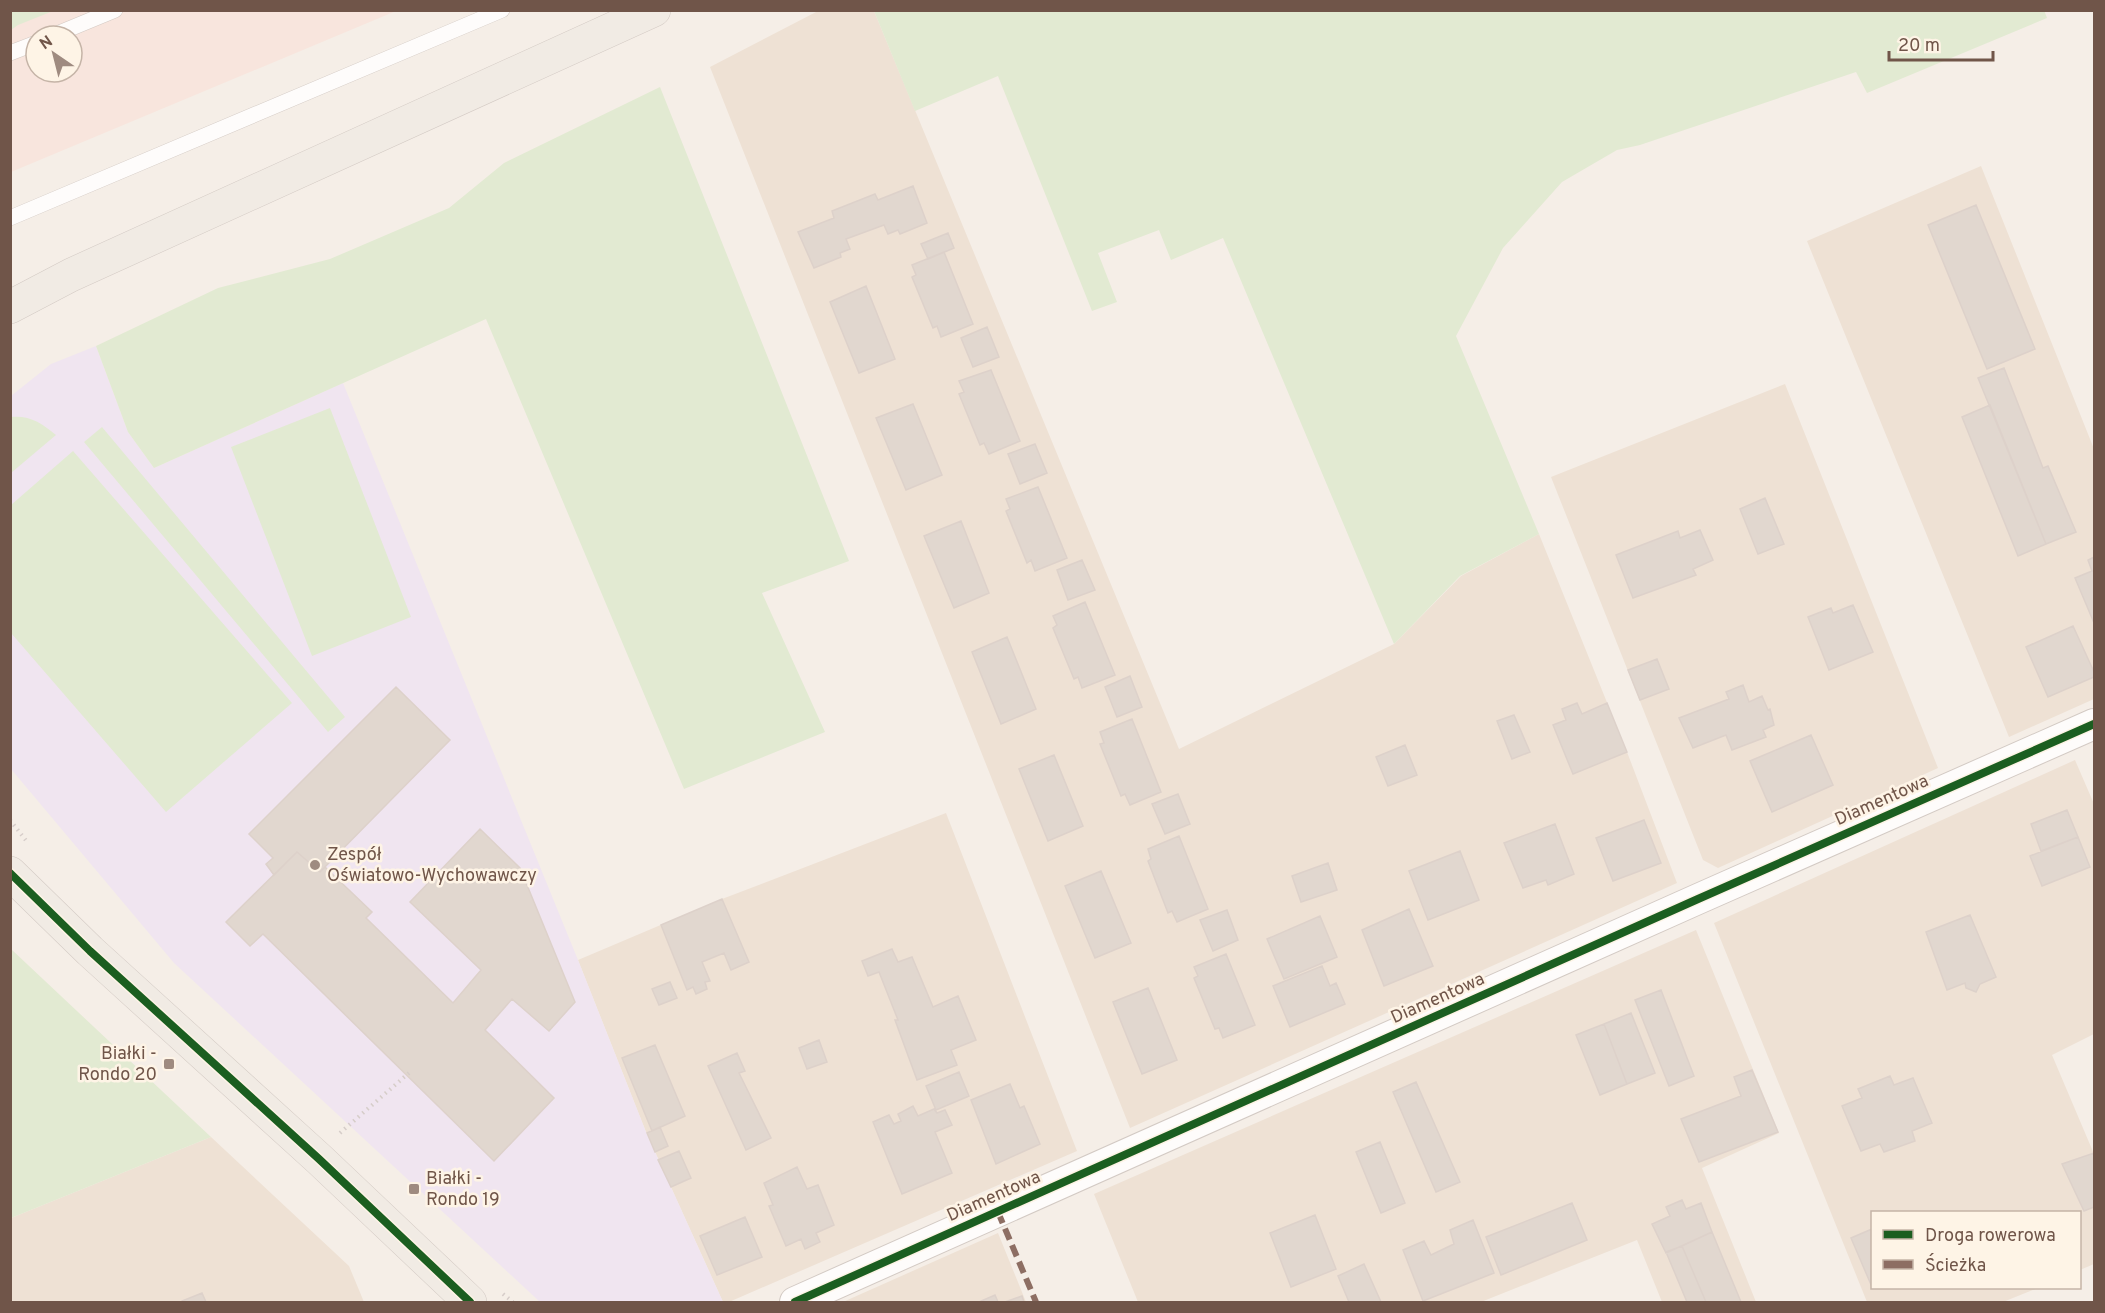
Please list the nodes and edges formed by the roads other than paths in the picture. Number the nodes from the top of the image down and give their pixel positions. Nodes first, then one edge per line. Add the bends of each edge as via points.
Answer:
1 (115, 10) edge
2 (502, 10) edge
3 (654, 10) edge
4 (81, 24) edge
5 (24, 47) edge
6 (10, 53) edge
7 (10, 218) edge
8 (72, 275) junction
9 (10, 298) edge
10 (10, 307) edge
11 (2094, 724) edge
12 (10, 873) edge
13 (470, 1302) edge
14 (795, 1302) edge

1 - 4 lane
2 - 7 lane
3 - 8 main road
5 - 6 lane
8 - 9 main road
8 - 10 main road
11 - 14 street, Diamentowa
12 - 13 main road

